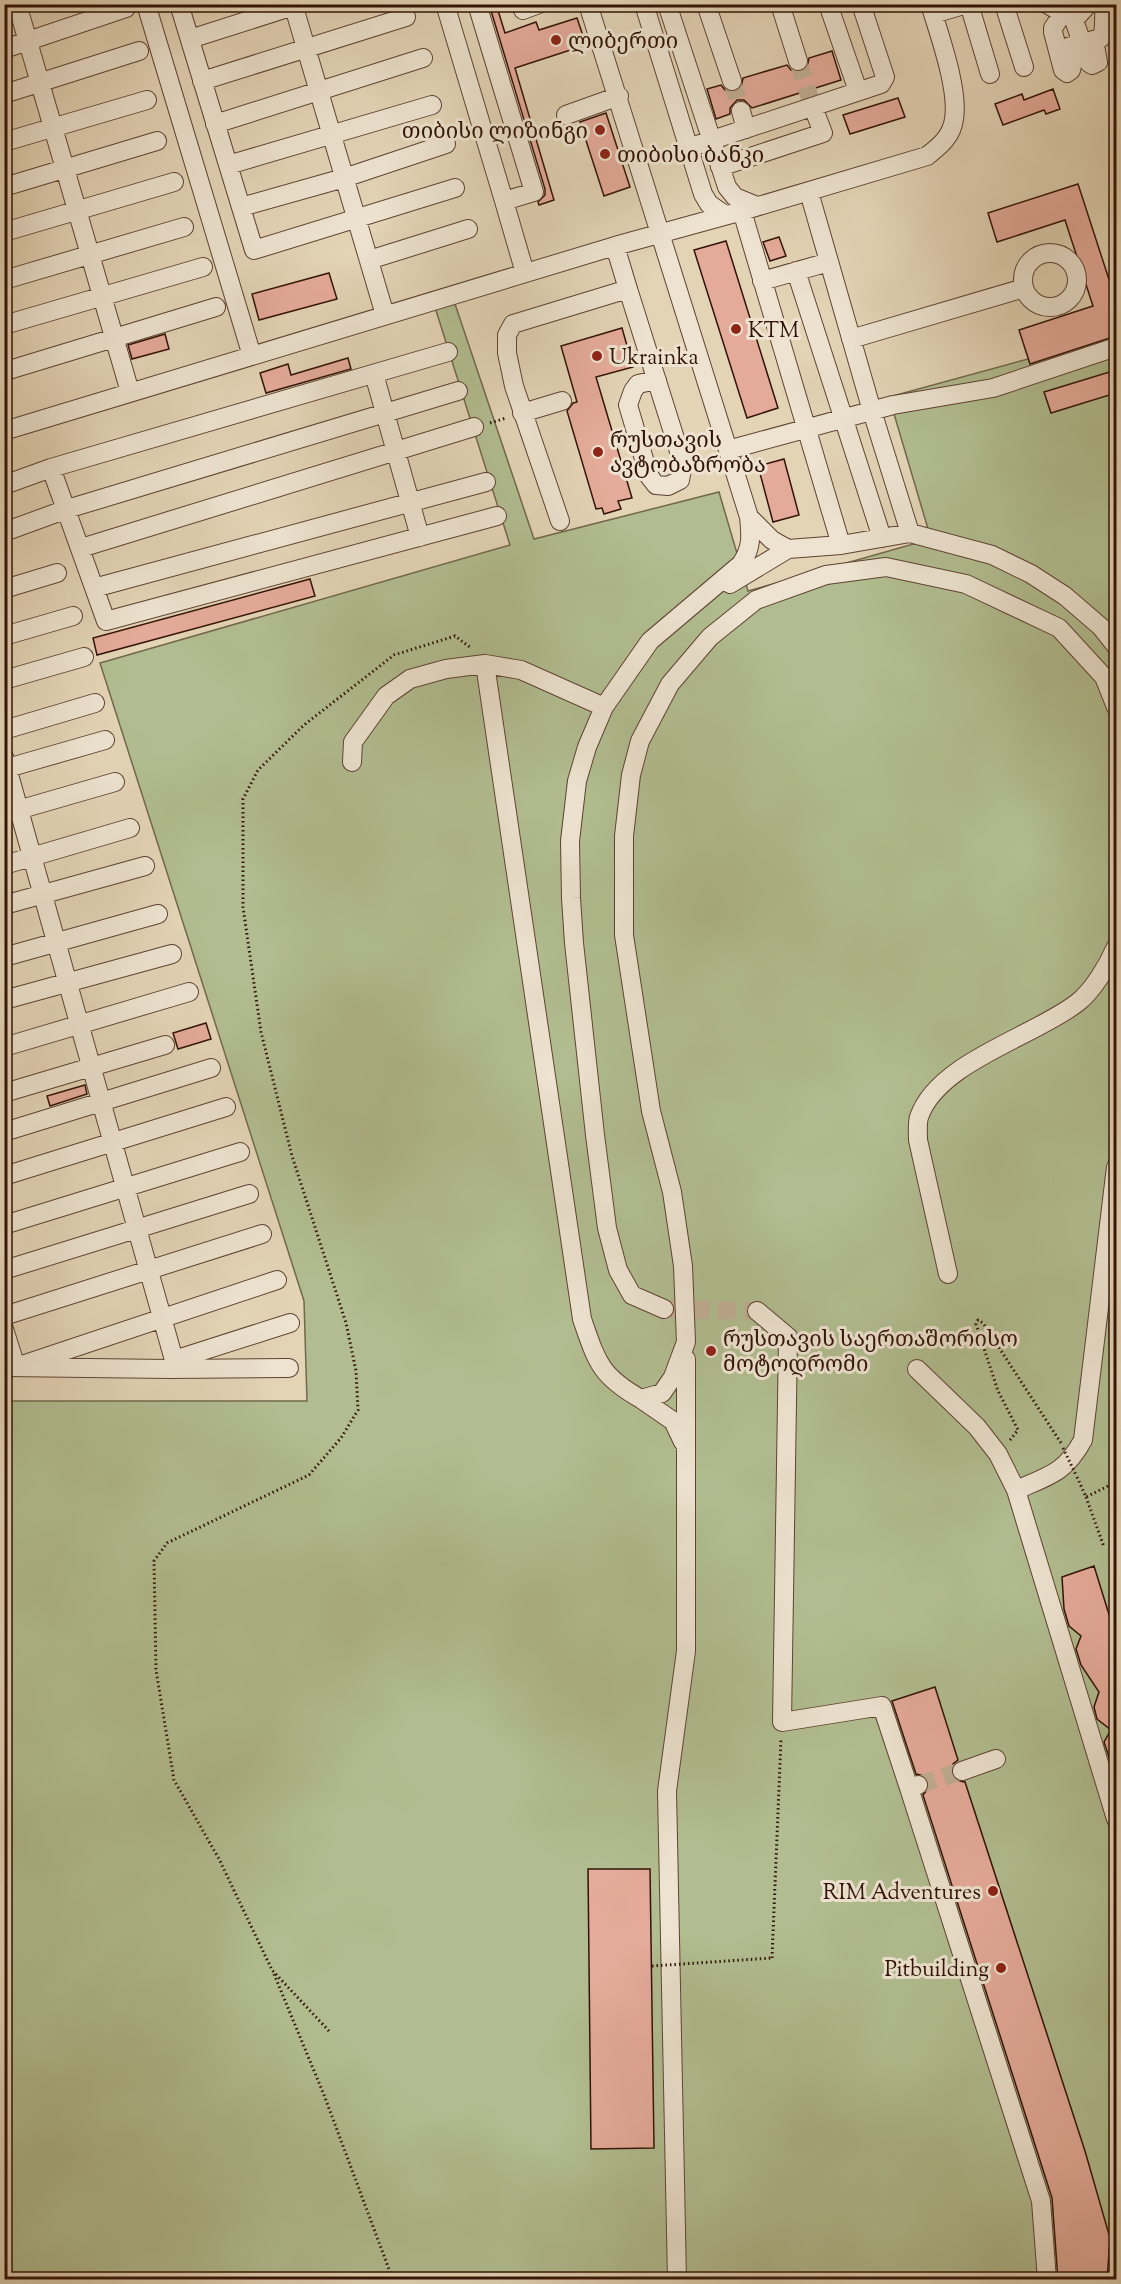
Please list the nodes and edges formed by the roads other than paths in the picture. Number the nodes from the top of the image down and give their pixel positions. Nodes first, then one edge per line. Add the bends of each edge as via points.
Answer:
1 (17, 4) edge
2 (146, 4) edge
3 (179, 4) edge
4 (445, 4) edge
5 (477, 4) edge
6 (588, 4) edge
7 (644, 4) edge
8 (667, 4) edge
9 (706, 4) edge
10 (780, 4) edge
11 (828, 4) edge
12 (861, 4) edge
13 (968, 4) edge
14 (1004, 4) edge
15 (1047, 4) edge
16 (1084, 4) edge
17 (1108, 4) edge
18 (295, 5) edge
19 (126, 8) dead end
20 (931, 9) edge
21 (406, 17) dead end
22 (1116, 20) edge
23 (190, 39) junction
24 (1094, 40) junction
25 (27, 41) junction
26 (306, 48) junction
27 (4, 49) edge
28 (139, 51) dead end
29 (423, 58) dead end
30 (798, 61) tunnel mouth
31 (1024, 67) dead end
32 (990, 74) dead end
33 (202, 81) junction
34 (732, 81) tunnel mouth
35 (40, 83) junction
36 (319, 91) junction
37 (858, 91) junction
38 (4, 94) edge
39 (619, 96) junction
40 (147, 100) dead end
41 (432, 105) dead end
42 (813, 107) junction
43 (741, 111) tunnel mouth
44 (566, 115) dead end
45 (215, 124) junction
46 (53, 127) junction
47 (746, 129) junction
48 (332, 135) junction
49 (711, 140) junction
50 (4, 141) edge
51 (157, 141) dead end
52 (446, 144) dead end
53 (688, 148) junction
54 (228, 165) junction
55 (720, 167) junction
56 (65, 169) junction
57 (344, 178) junction
58 (174, 182) dead end
59 (4, 187) edge
60 (455, 188) dead end
61 (808, 192) junction
62 (504, 201) junction
63 (241, 207) junction
64 (77, 211) junction
65 (741, 211) junction
66 (356, 218) junction
67 (184, 227) dead end
68 (468, 229) dead end
69 (4, 232) edge
70 (661, 234) junction
71 (615, 246) junction
72 (90, 255) junction
73 (369, 260) junction
74 (829, 262) junction
75 (203, 267) dead end
76 (796, 271) junction
77 (525, 273) junction
78 (4, 280) edge
79 (762, 281) junction
80 (1024, 288) dead end
81 (628, 289) junction
82 (102, 296) junction
83 (216, 307) dead end
84 (386, 315) junction
85 (4, 325) edge
86 (114, 338) junction
87 (851, 339) junction
88 (1116, 346) edge
89 (447, 352) dead end
90 (252, 356) junction
91 (9, 370) dead end
92 (374, 374) junction
93 (657, 380) junction
94 (458, 391) dead end
95 (130, 392) junction
96 (562, 401) dead end
97 (872, 411) junction
98 (522, 413) junction
99 (843, 418) junction
100 (474, 427) dead end
101 (806, 428) junction
102 (4, 431) edge
103 (728, 450) junction
104 (396, 451) junction
105 (51, 468) junction
106 (486, 482) dead end
107 (4, 484) edge
108 (411, 503) junction
109 (67, 510) junction
110 (497, 516) dead end
111 (749, 517) junction
112 (560, 521) dead end
113 (4, 532) edge
114 (910, 533) junction
115 (420, 537) junction
116 (882, 538) junction
117 (841, 545) junction
118 (81, 548) junction
119 (788, 549) junction
120 (57, 573) dead end
121 (94, 588) junction
122 (4, 589) edge
123 (709, 593) junction
124 (73, 616) dead end
125 (4, 636) edge
126 (1116, 646) edge
127 (84, 657) dead end
128 (485, 664) junction
129 (4, 680) edge
130 (95, 704) dead end
131 (604, 707) junction
132 (1116, 707) edge
133 (4, 730) edge
134 (105, 740) dead end
135 (352, 762) dead end
136 (6, 765) edge
137 (115, 782) dead end
138 (12, 812) edge
139 (130, 828) dead end
140 (33, 856) junction
141 (4, 864) edge
142 (145, 866) dead end
143 (44, 894) junction
144 (4, 905) edge
145 (158, 914) dead end
146 (57, 942) junction
147 (1116, 947) edge
148 (172, 954) dead end
149 (4, 957) edge
150 (69, 982) junction
151 (189, 992) dead end
152 (4, 1000) edge
153 (81, 1024) junction
154 (165, 1045) dead end
155 (4, 1047) edge
156 (93, 1068) junction
157 (211, 1068) dead end
158 (4, 1093) edge
159 (102, 1101) junction
160 (226, 1107) dead end
161 (4, 1132) edge
162 (114, 1142) junction
163 (240, 1152) dead end
164 (1116, 1167) edge
165 (4, 1176) edge
166 (126, 1187) junction
167 (249, 1194) dead end
168 (4, 1225) edge
169 (138, 1229) junction
170 (262, 1234) dead end
171 (1111, 1263) edge
172 (4, 1270) edge
173 (149, 1270) junction
174 (948, 1274) dead end
175 (277, 1280) dead end
176 (664, 1309) tunnel mouth
177 (757, 1311) tunnel mouth
178 (4, 1316) edge
179 (163, 1318) junction
180 (290, 1323) dead end
181 (4, 1329) edge
182 (686, 1342) junction
183 (173, 1364) junction
184 (10, 1367) edge
185 (289, 1368) dead end
186 (918, 1369) dead end
187 (642, 1400) junction
188 (685, 1445) junction
189 (1016, 1491) junction
190 (996, 1759) dead end
191 (962, 1771) tunnel mouth
192 (1116, 1819) edge
193 (677, 2280) edge
194 (1047, 2280) edge

1 - 25 street
2 - 90 street
3 - 23 street
4 - 62 street
5 - 62 street via 534,192
6 - 39 street
7 - 53 street
8 - 49 street
9 - 34 street
10 - 30 street
11 - 37 street
12 - 37 street via 885,77 881,84
13 - 20 street
13 - 32 street
14 - 31 street
15 - 24 street via 1061,16 1053,32 1063,70 1067,73 1072,66 1068,47
16 - 24 street via 1074,20 1092,65 1098,62
17 - 22 street
17 - 24 street via 1102,12 1103,36
18 - 23 street
18 - 26 street
19 - 25 street
20 - 61 street via 954,96 955,118 944,143 927,156
21 - 26 street
23 - 33 street
25 - 27 street
25 - 35 street
26 - 33 street
26 - 36 street
28 - 35 street
29 - 36 street
33 - 45 street
35 - 38 street
35 - 46 street
36 - 45 street
36 - 48 street
37 - 42 street
39 - 44 street
39 - 70 street
40 - 46 street
41 - 48 street
42 - 47 street
42 - 55 street via 823,133
43 - 47 street
45 - 54 street
46 - 50 street
46 - 56 street
47 - 49 street
48 - 54 street
48 - 57 street
49 - 53 street
49 - 55 street
51 - 56 street
52 - 57 street
53 - 65 street via 709,204
54 - 63 street
55 - 65 street via 727,188 745,203
56 - 59 street
56 - 64 street
57 - 63 street
57 - 66 street
58 - 64 street
60 - 66 street
61 - 65 street
61 - 74 street
62 - 77 street
63 - 66 street via 254,250
64 - 69 street
64 - 72 street
65 - 70 street
65 - 79 street
66 - 73 street
67 - 72 street
68 - 73 street
70 - 71 street
70 - 103 street
71 - 77 street
71 - 81 street
72 - 78 street
72 - 82 street
73 - 84 street
74 - 76 street
74 - 87 street
75 - 82 street
76 - 79 street
76 - 99 street
77 - 84 street
79 - 101 street
80 - 87 street
81 - 93 street
81 - 98 street via 513,324 507,335 507,353
82 - 85 street
82 - 86 street
83 - 86 street
84 - 90 street
86 - 91 street
86 - 95 street
87 - 97 street
88 - 97 street via 993,388
89 - 92 street
90 - 95 street
92 - 104 street
92 - 105 street
93 - 93 street via 683,464 680,480 668,486 656,485 649,476 628,405 639,384
94 - 109 street
95 - 102 street
96 - 98 street
97 - 99 street
97 - 114 street
98 - 112 street
99 - 101 street
99 - 116 street
100 - 104 street
101 - 103 street
101 - 117 street
103 - 111 street
104 - 108 street
104 - 118 street
105 - 107 street
105 - 109 street
106 - 108 street
108 - 115 street
108 - 121 street
109 - 113 street
109 - 118 street
110 - 115 street
111 - 119 street via 772,540
111 - 123 street via 749,552
114 - 116 street
114 - 126 street via 992,555 1031,574 1065,596 1101,627
115 - 121 street via 106,621
116 - 117 street
117 - 119 street
118 - 121 street
119 - 123 street via 728,586
120 - 122 street
123 - 131 street via 650,641
124 - 125 street
127 - 129 street
128 - 131 street via 521,669
128 - 135 street via 410,679 386,696 353,742
128 - 187 street via 582,1318 596,1360 618,1386
130 - 133 street
131 - 176 street via 577,781 570,841 574,943 596,1147 618,1270 632,1295
132 - 182 street via 1104,677 1059,628 966,584 886,567 826,575 756,600 710,637 670,684 640,741 631,775 624,836 624,934 651,1111 672,1192 684,1266
134 - 136 street
136 - 138 street
137 - 138 street
138 - 140 street
139 - 140 street
140 - 141 street
140 - 143 street
142 - 143 street
143 - 144 street
143 - 146 street
145 - 146 street
146 - 149 street
146 - 150 street
147 - 174 street via 1106,968 1078,1003 951,1075 928,1098 918,1119 918,1140
148 - 150 street
150 - 152 street
150 - 153 street
151 - 153 street
153 - 155 street
153 - 156 street
154 - 156 street
156 - 158 street
156 - 159 street
157 - 159 street
159 - 161 street
159 - 162 street
160 - 162 street
162 - 165 street
162 - 166 street
163 - 166 street
164 - 171 street
166 - 168 street
166 - 169 street
167 - 169 street
169 - 172 street
169 - 173 street
170 - 173 street
171 - 189 street via 1083,1440 1073,1458 1059,1471
173 - 178 street
173 - 179 street
175 - 179 street
177 - 194 street via 788,1337 782,1722 882,1706 914,1787 1038,2190
179 - 183 street
179 - 184 street
180 - 183 street
181 - 184 street
182 - 187 street via 679,1367 662,1393
182 - 188 street
183 - 184 street
183 - 185 street
186 - 189 street via 977,1427 998,1454
187 - 188 street via 673,1421
188 - 193 street via 686,1651 667,1791
189 - 192 street
190 - 191 street

